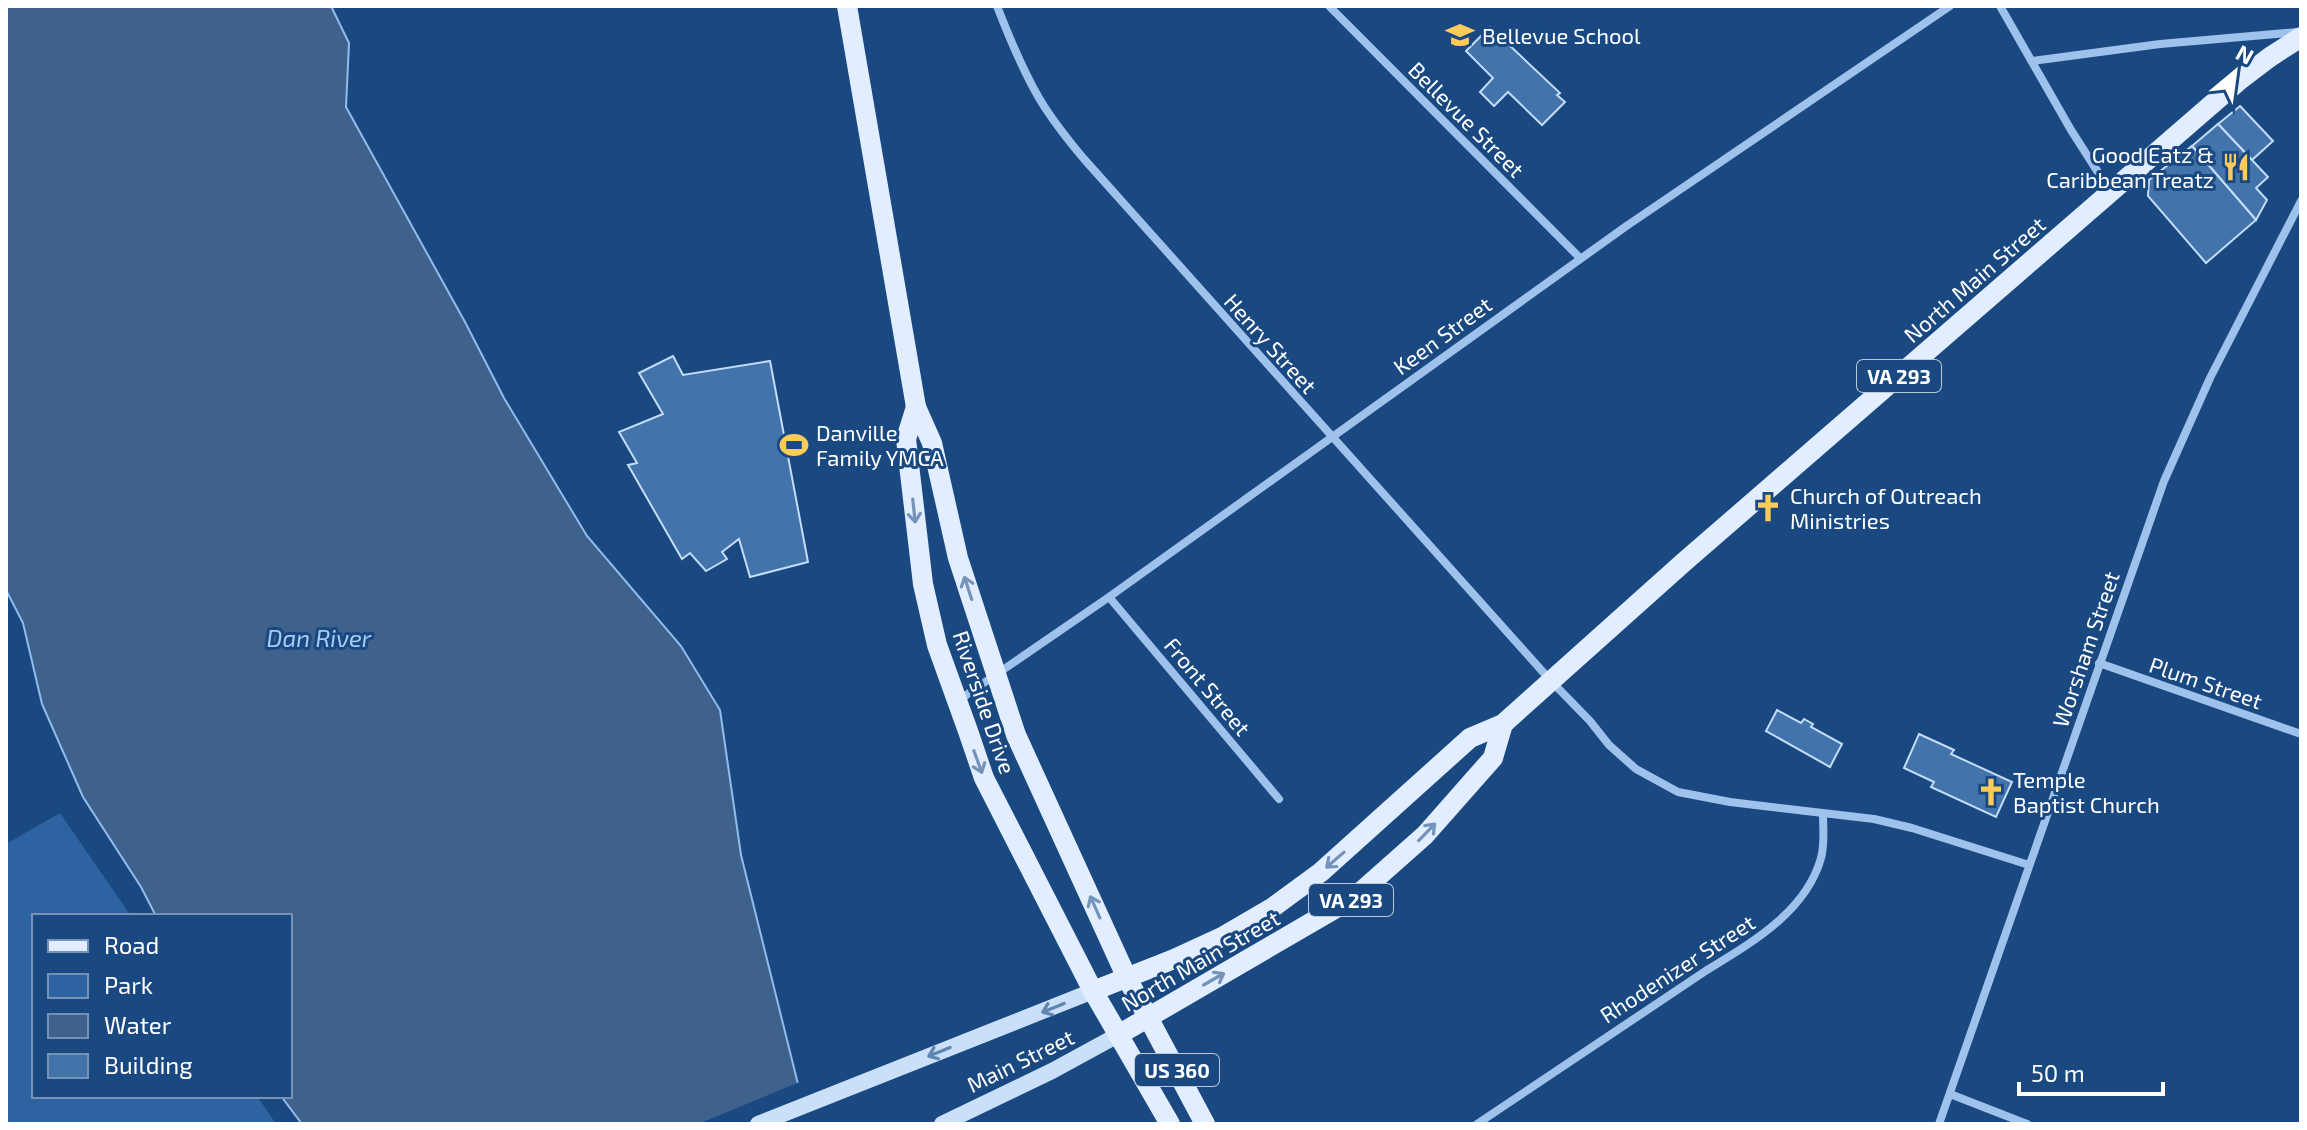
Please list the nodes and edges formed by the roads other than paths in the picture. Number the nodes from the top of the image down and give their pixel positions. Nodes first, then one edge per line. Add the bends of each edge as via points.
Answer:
1 (847, 6) edge
2 (997, 6) edge
3 (1329, 6) edge
4 (1950, 6) edge
5 (2000, 6) edge
6 (2301, 34) edge
7 (2032, 61) junction
8 (2111, 192) junction
9 (2301, 201) edge
10 (1580, 258) junction
11 (916, 407) junction
12 (1331, 437) junction
13 (1109, 597) junction
14 (2099, 663) junction
15 (996, 674) junction
16 (1551, 681) junction
17 (959, 700) junction
18 (1503, 724) junction
19 (2301, 734) edge
20 (1279, 799) dead end
21 (1823, 814) junction
22 (2029, 865) junction
23 (1127, 978) junction
24 (1093, 991) junction
25 (1147, 1019) junction
26 (1118, 1035) junction
27 (1950, 1094) junction
28 (758, 1124) edge
29 (942, 1124) edge
30 (1170, 1124) edge
31 (1205, 1124) edge
32 (1477, 1124) edge
33 (1939, 1124) edge
34 (2027, 1124) edge

1 - 11 main road, Riverside Drive
2 - 12 street, Henry Street via 1019,60 1062,133
3 - 10 street, Bellevue Street
4 - 10 street, Keen Street
5 - 7 street
6 - 7 street via 2160,44
6 - 8 main road, North Main Street / VA 293
7 - 8 street
8 - 16 main road, North Main Street / VA 293
9 - 14 street, Worsham Street via 2164,481
10 - 12 street, Keen Street
15 -> 11 main road, Riverside Drive via 958,558 932,443
11 -> 17 main road, Riverside Drive via 906,439 923,584 937,645
12 - 13 street, Keen Street
12 - 16 street, Henry Street
13 - 15 street, Keen Street
13 - 20 street, Front Street
14 - 19 street, Plum Street
14 - 22 street, Worsham Street
15 - 17 street, Keen Street
23 -> 15 main road, Riverside Drive via 1016,735
16 - 18 main road, North Main Street / VA 293
16 - 21 street, Henry Street via 1636,769 1678,792
17 -> 24 main road, Riverside Drive via 984,778
18 -> 23 main road, North Main Street / VA 293 via 1470,738 1321,872 1272,908 1212,942
25 -> 18 main road, North Main Street / VA 293 via 1355,897 1425,835 1493,758
21 - 22 street via 1912,828
21 - 32 street, Rhodenizer Street via 1821,858 1812,880 1773,926
22 - 27 street, Worsham Street
23 - 24 main road, North Main Street / VA 293
23 - 25 main road, US 360
24 - 26 main road, US 360
24 -> 28 main road, Main Street / VA 293
25 - 26 main road, North Main Street / VA 293
25 - 31 main road, US 360
26 - 29 main road, Main Street / VA 293
26 - 30 main road, US 360
27 - 33 street, Worsham Street
27 - 34 street

